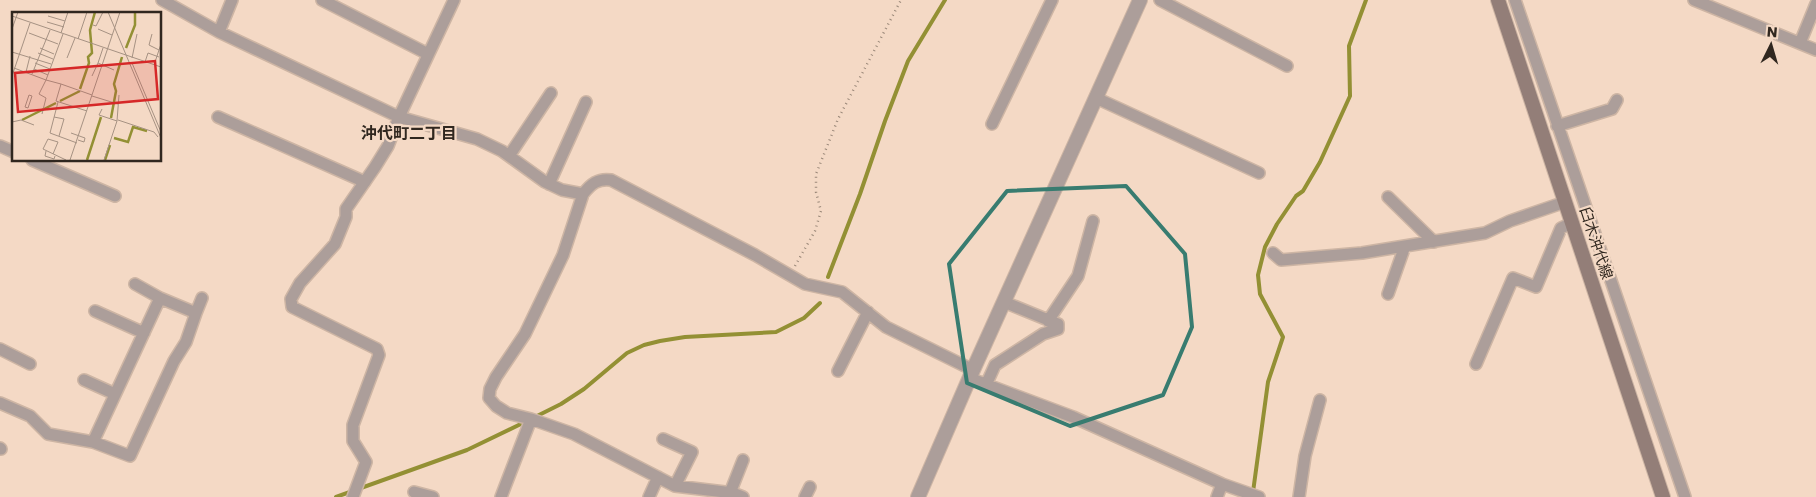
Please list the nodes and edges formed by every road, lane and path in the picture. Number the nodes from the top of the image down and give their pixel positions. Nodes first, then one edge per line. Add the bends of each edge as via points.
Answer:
1 (162, 0) edge
2 (232, 0) edge
3 (322, 0) edge
4 (454, 0) edge
5 (901, 0) edge
6 (1052, 0) edge
7 (1140, 0) edge
8 (1160, 0) edge
9 (1498, 0) edge
10 (1515, 0) edge
11 (1694, 0) edge
12 (1816, 4) edge
13 (219, 32) junction
14 (1800, 43) junction
15 (1816, 50) edge
16 (428, 54) junction
17 (1287, 66) dead end
18 (551, 93) dead end
19 (1096, 98) junction
20 (1617, 100) dead end
21 (586, 102) dead end
22 (218, 117) dead end
23 (399, 117) junction
24 (992, 124) dead end
25 (1557, 126) junction
26 (0, 146) edge
27 (12, 151) edge
28 (509, 156) junction
29 (34, 161) edge
30 (1259, 173) dead end
31 (365, 182) junction
32 (549, 184) junction
33 (583, 194) junction
34 (115, 196) dead end
35 (1388, 197) dead end
36 (1565, 202) junction
37 (1093, 221) dead end
38 (1572, 224) junction
39 (1434, 242) junction
40 (1406, 246) junction
41 (1273, 253) dead end
42 (790, 276) junction
43 (135, 284) dead end
44 (1388, 294) dead end
45 (160, 298) junction
46 (202, 298) dead end
47 (1004, 302) junction
48 (95, 310) dead end
49 (868, 312) junction
50 (196, 313) junction
51 (1048, 320) junction
52 (144, 332) junction
53 (0, 349) edge
54 (30, 364) dead end
55 (1476, 364) dead end
56 (838, 371) dead end
57 (971, 374) junction
58 (84, 380) dead end
59 (986, 385) junction
60 (115, 394) junction
61 (1320, 400) dead end
62 (0, 403) edge
63 (531, 419) junction
64 (663, 439) dead end
65 (93, 442) junction
66 (743, 460) dead end
67 (658, 477) junction
68 (1222, 484) junction
69 (675, 486) junction
70 (414, 492) dead end
71 (726, 494) edge
72 (353, 497) edge
73 (433, 497) edge
74 (501, 497) edge
75 (649, 497) edge
76 (744, 497) edge
77 (918, 497) edge
78 (1217, 497) edge
79 (1259, 497) edge
80 (1299, 497) edge
81 (1662, 497) edge
82 (1684, 497) edge

1 - 13 street
2 - 13 street
3 - 16 street
4 - 16 street
5 - 42 path via 838,119 816,174 821,211
6 - 24 street
7 - 19 street
8 - 17 street
9 - 36 main road, 臼木沖代線
10 - 25 street
11 - 14 street
12 - 14 street
13 - 23 street
14 - 15 street
16 - 23 street
18 - 28 street
19 - 30 street
19 - 47 street
20 - 25 street via 1612,109
21 - 32 street
22 - 31 street
23 - 28 street via 477,139
23 - 31 street via 388,146
25 - 82 street
26 - 27 street
28 - 32 street
29 - 34 street
31 - 72 street via 346,209 335,244 291,298 292,307 377,349 379,355 353,425 352,442 366,462
32 - 33 street
33 - 42 street via 601,178 611,180
33 - 63 street via 563,255 525,334 490,389 489,398 496,406 507,413
35 - 39 street
36 - 38 main road, 臼木沖代線
36 - 39 street via 1485,233
37 - 51 street via 1078,276
38 - 55 street via 1560,228 1536,287 1513,278
38 - 81 main road, 臼木沖代線
39 - 40 street
40 - 41 street via 1281,260
40 - 44 street
42 - 49 street via 805,284 842,292
43 - 45 street
45 - 50 street
45 - 52 street
46 - 50 street
47 - 51 street
47 - 57 street
48 - 52 street
49 - 56 street
49 - 57 street via 886,327
50 - 65 street via 186,342 130,456
51 - 59 street via 1058,324 1058,329 1043,334 995,366
52 - 60 street
53 - 54 street
57 - 59 street
57 - 77 street
58 - 60 street
59 - 68 street via 1073,418
60 - 65 street
61 - 80 street via 1305,456
62 - 65 street via 30,416 48,434
63 - 67 street via 574,434
63 - 74 street
64 - 69 street via 692,452
66 - 71 street
67 - 69 street
67 - 75 street
68 - 78 street
68 - 79 street
69 - 71 street
70 - 73 street
71 - 76 street

